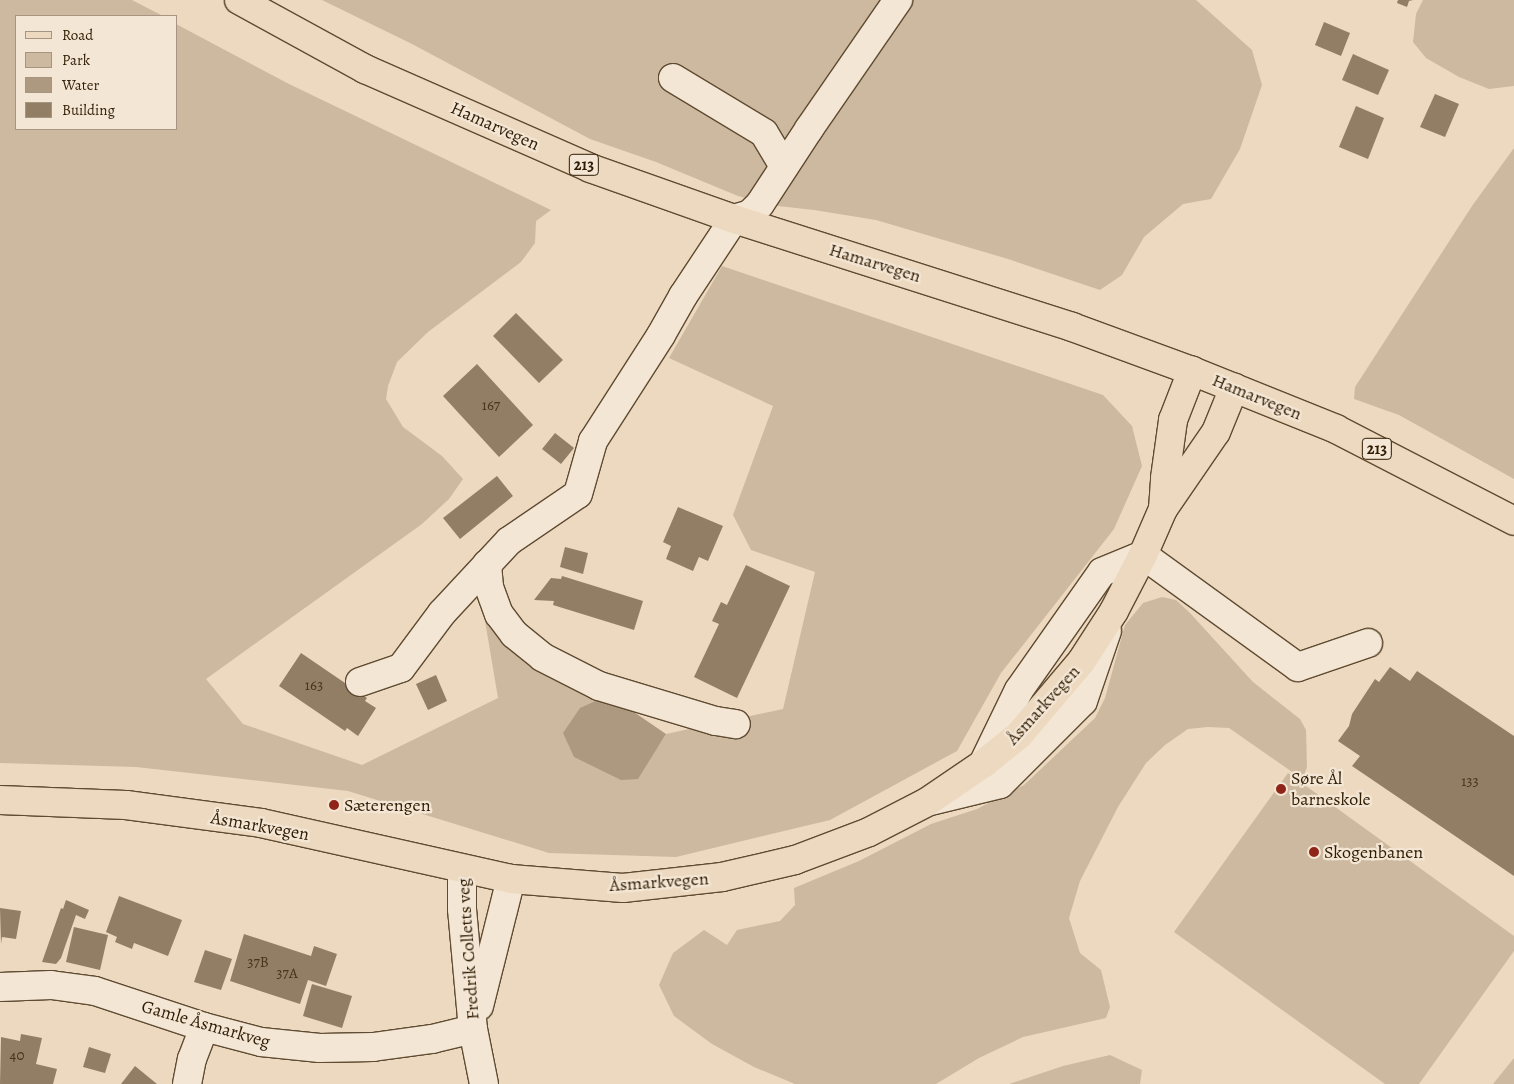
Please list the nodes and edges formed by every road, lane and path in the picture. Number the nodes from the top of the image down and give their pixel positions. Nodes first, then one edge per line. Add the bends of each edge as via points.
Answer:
1 (239, 0) edge
2 (898, 0) edge
3 (672, 78) dead end
4 (784, 166) junction
5 (734, 218) junction
6 (1192, 371) junction
7 (1234, 388) junction
8 (1164, 509) junction
9 (1514, 521) edge
10 (1143, 555) junction
11 (487, 564) junction
12 (1114, 611) junction
13 (1368, 643) dead end
14 (360, 682) dead end
15 (736, 724) dead end
16 (984, 764) junction
17 (0, 800) edge
18 (927, 802) junction
19 (462, 870) junction
20 (511, 878) junction
21 (0, 987) edge
22 (204, 1027) junction
23 (473, 1029) junction
24 (187, 1084) edge
25 (484, 1084) edge

1 - 5 main road, Hamarvegen / 213 via 392,81 590,168
2 - 4 street
3 - 4 street via 764,133
4 - 5 street via 760,204 750,214
5 - 6 main road, Hamarvegen / 213 via 1063,324
5 - 11 street via 593,441 578,494 508,541
6 - 7 main road, Hamarvegen / 213
6 - 8 main road, Åsmarkvegen via 1173,420
7 - 8 main road, Åsmarkvegen via 1216,432
7 - 9 main road, Hamarvegen / 213 via 1336,429
8 - 10 main road, Åsmarkvegen
10 - 12 main road, Åsmarkvegen
10 - 13 street via 1298,668
10 - 16 street via 1102,572 1019,690
11 - 14 street via 442,613 401,668
11 - 15 street via 488,587 499,614 526,646 542,657 599,686
12 - 16 main road, Åsmarkvegen via 1081,662 1051,699 1019,735
12 - 18 street via 1082,701 1000,784
16 - 18 main road, Åsmarkvegen
17 - 19 main road, Åsmarkvegen via 126,805 261,823
18 - 20 main road, Åsmarkvegen via 869,832 795,860 722,877 623,888
19 - 20 main road, Åsmarkvegen
19 - 23 street, Fredrik Colletts veg via 462,909
20 - 23 street, Fredrik Colletts veg
21 - 22 street, Gamle Åsmarkveg via 52,985 95,991
22 - 23 street, Gamle Åsmarkveg via 261,1042 320,1048 373,1048
22 - 24 street
23 - 25 street, Fredrik Colletts veg

